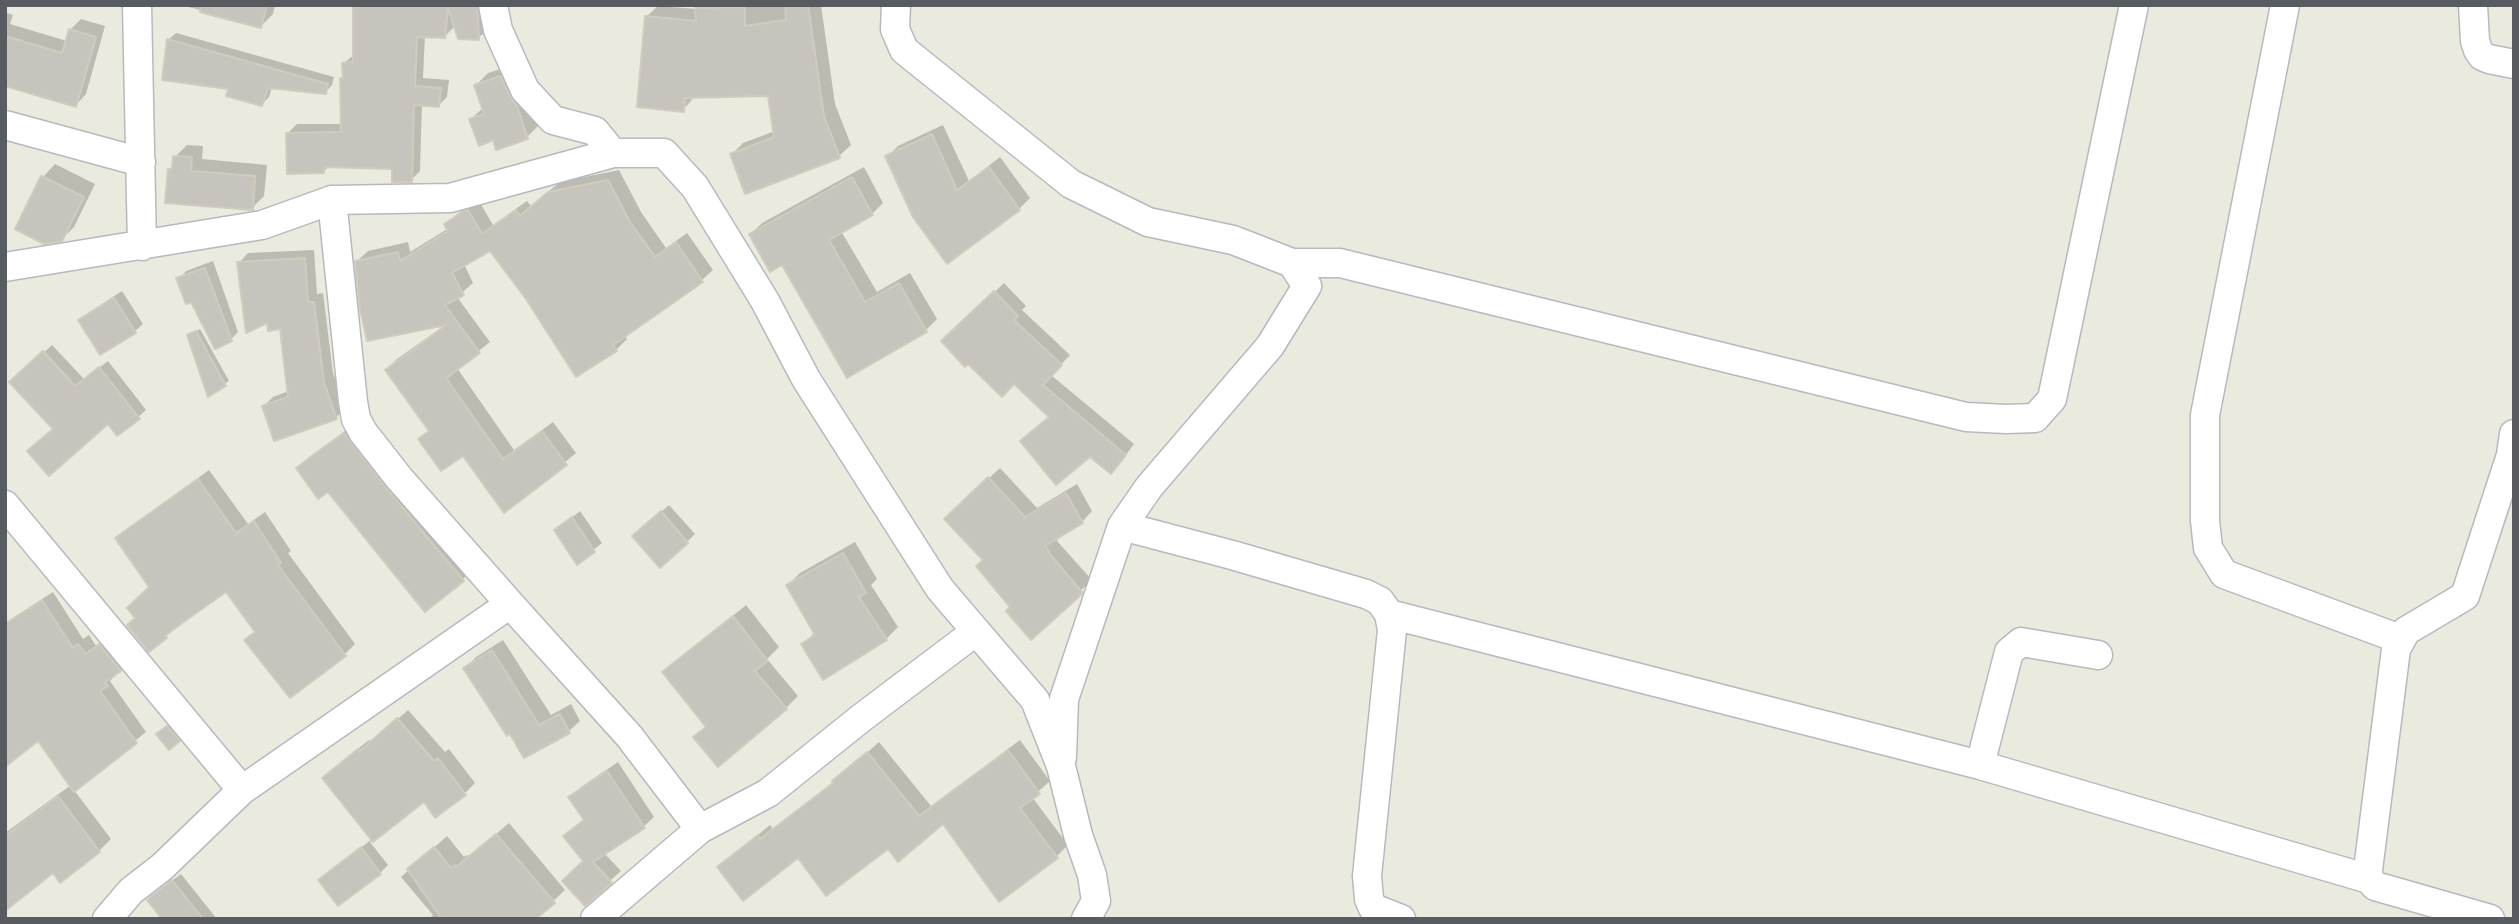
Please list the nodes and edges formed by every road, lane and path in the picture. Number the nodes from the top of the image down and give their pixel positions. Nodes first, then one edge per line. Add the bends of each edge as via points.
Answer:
1 (137, 5) edge
2 (493, 5) edge
3 (896, 5) edge
4 (2134, 5) edge
5 (2285, 5) edge
6 (2473, 5) edge
7 (2514, 64) edge
8 (5, 125) edge
9 (613, 153) junction
10 (141, 162) junction
11 (332, 200) junction
12 (142, 246) junction
13 (1292, 263) junction
14 (5, 267) edge
15 (2514, 434) edge
16 (5, 505) edge
17 (1122, 526) junction
18 (510, 604) junction
19 (1389, 614) junction
20 (975, 632) junction
21 (2400, 639) junction
22 (2098, 655) dead end
23 (1980, 765) junction
24 (1061, 766) junction
25 (242, 790) junction
26 (700, 829) junction
27 (2369, 879) junction
28 (107, 919) edge
29 (595, 919) edge
30 (1086, 919) edge
31 (1401, 919) edge
32 (2490, 919) edge

1 - 10 street
2 - 9 street via 498,30 525,90 553,120 595,131
3 - 13 street via 895,29 904,50 1071,184 1147,222 1233,240
4 - 13 street via 2052,399 2035,418 1966,417 1340,263
5 - 21 street via 2205,415 2208,548 2224,574
6 - 7 street via 2482,56
8 - 10 street
9 - 11 street via 450,198
9 - 20 street via 664,153 695,187 852,453 940,589
10 - 12 street
11 - 12 street via 262,225
11 - 18 street via 356,419 400,478
12 - 14 street
13 - 17 street via 1307,286 1270,346 1149,487
15 - 21 street via 2465,596
16 - 25 street
17 - 19 street via 1366,594 1380,601
17 - 24 street via 1064,699
18 - 25 street
18 - 26 street via 629,736
19 - 23 street
19 - 31 street via 1392,630 1367,876 1373,908
20 - 24 street via 1035,700
20 - 26 street via 768,793
21 - 27 street
22 - 23 street via 2021,642 2008,652
23 - 27 street
24 - 30 street via 1092,875 1096,901
25 - 28 street via 131,891
26 - 29 street
27 - 32 street via 2397,894

